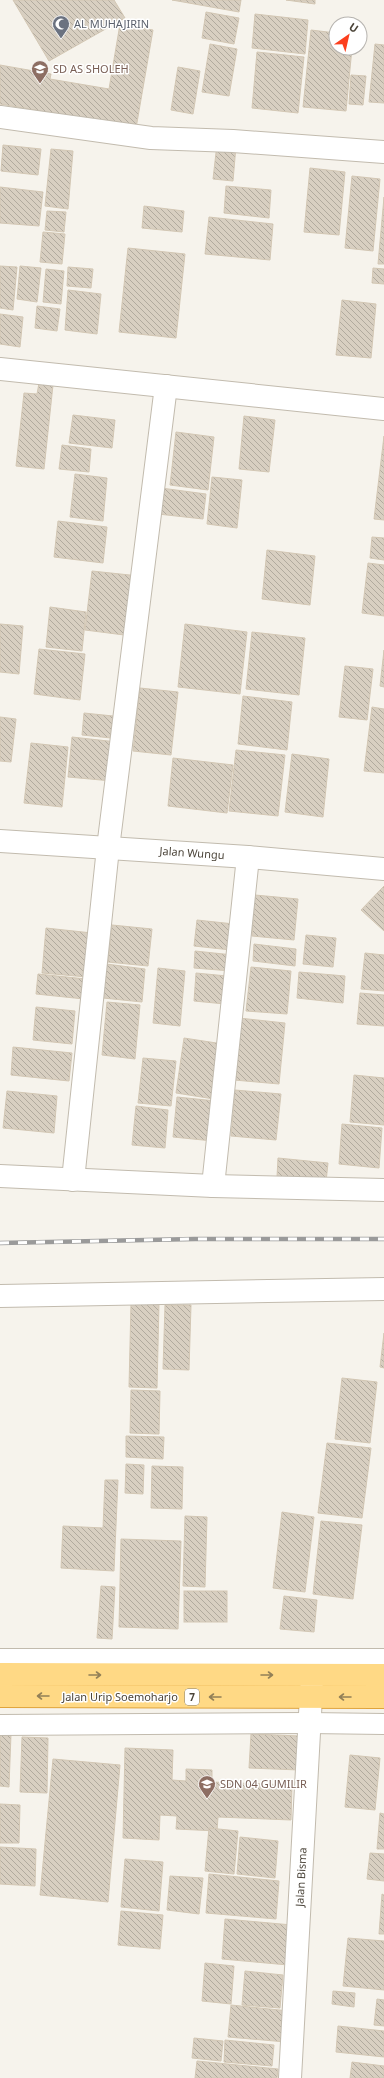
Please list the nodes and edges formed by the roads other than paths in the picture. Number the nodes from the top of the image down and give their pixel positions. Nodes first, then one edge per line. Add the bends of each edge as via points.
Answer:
1 (0, 117) edge
2 (384, 152) edge
3 (0, 369) edge
4 (166, 386) junction
5 (384, 409) edge
6 (0, 841) edge
7 (108, 848) junction
8 (248, 857) junction
9 (384, 869) edge
10 (0, 1176) edge
11 (74, 1180) junction
12 (213, 1186) junction
13 (384, 1190) edge
14 (384, 1289) edge
15 (0, 1296) edge
16 (384, 1658) edge
17 (0, 1659) edge
18 (0, 1674) edge
19 (312, 1675) junction
20 (384, 1675) edge
21 (0, 1696) edge
22 (311, 1697) junction
23 (384, 1697) edge
24 (309, 1723) junction
25 (384, 1724) edge
26 (0, 1725) edge
27 (290, 2078) edge

1 - 2 street via 151,138
3 - 4 street
4 - 5 street
4 - 7 street
6 - 7 street, Jalan Wungu
7 - 8 street, Jalan Wungu
7 - 11 street
8 - 9 street, Jalan Wungu
8 - 12 street
10 - 11 street
11 - 12 street
12 - 13 street
14 - 15 street
16 - 17 street
18 -> 19 highway, Jalan Urip Soemoharjo / 7
19 - 20 highway, Jalan Urip Soemoharjo / 7
19 - 22 street, Jalan Bisma
22 -> 21 highway, Jalan Urip Soemoharjo / 7
23 -> 22 highway, Jalan Urip Soemoharjo / 7
22 - 24 street, Jalan Bisma
24 - 25 street
24 - 26 street
24 - 27 street, Jalan Bisma

